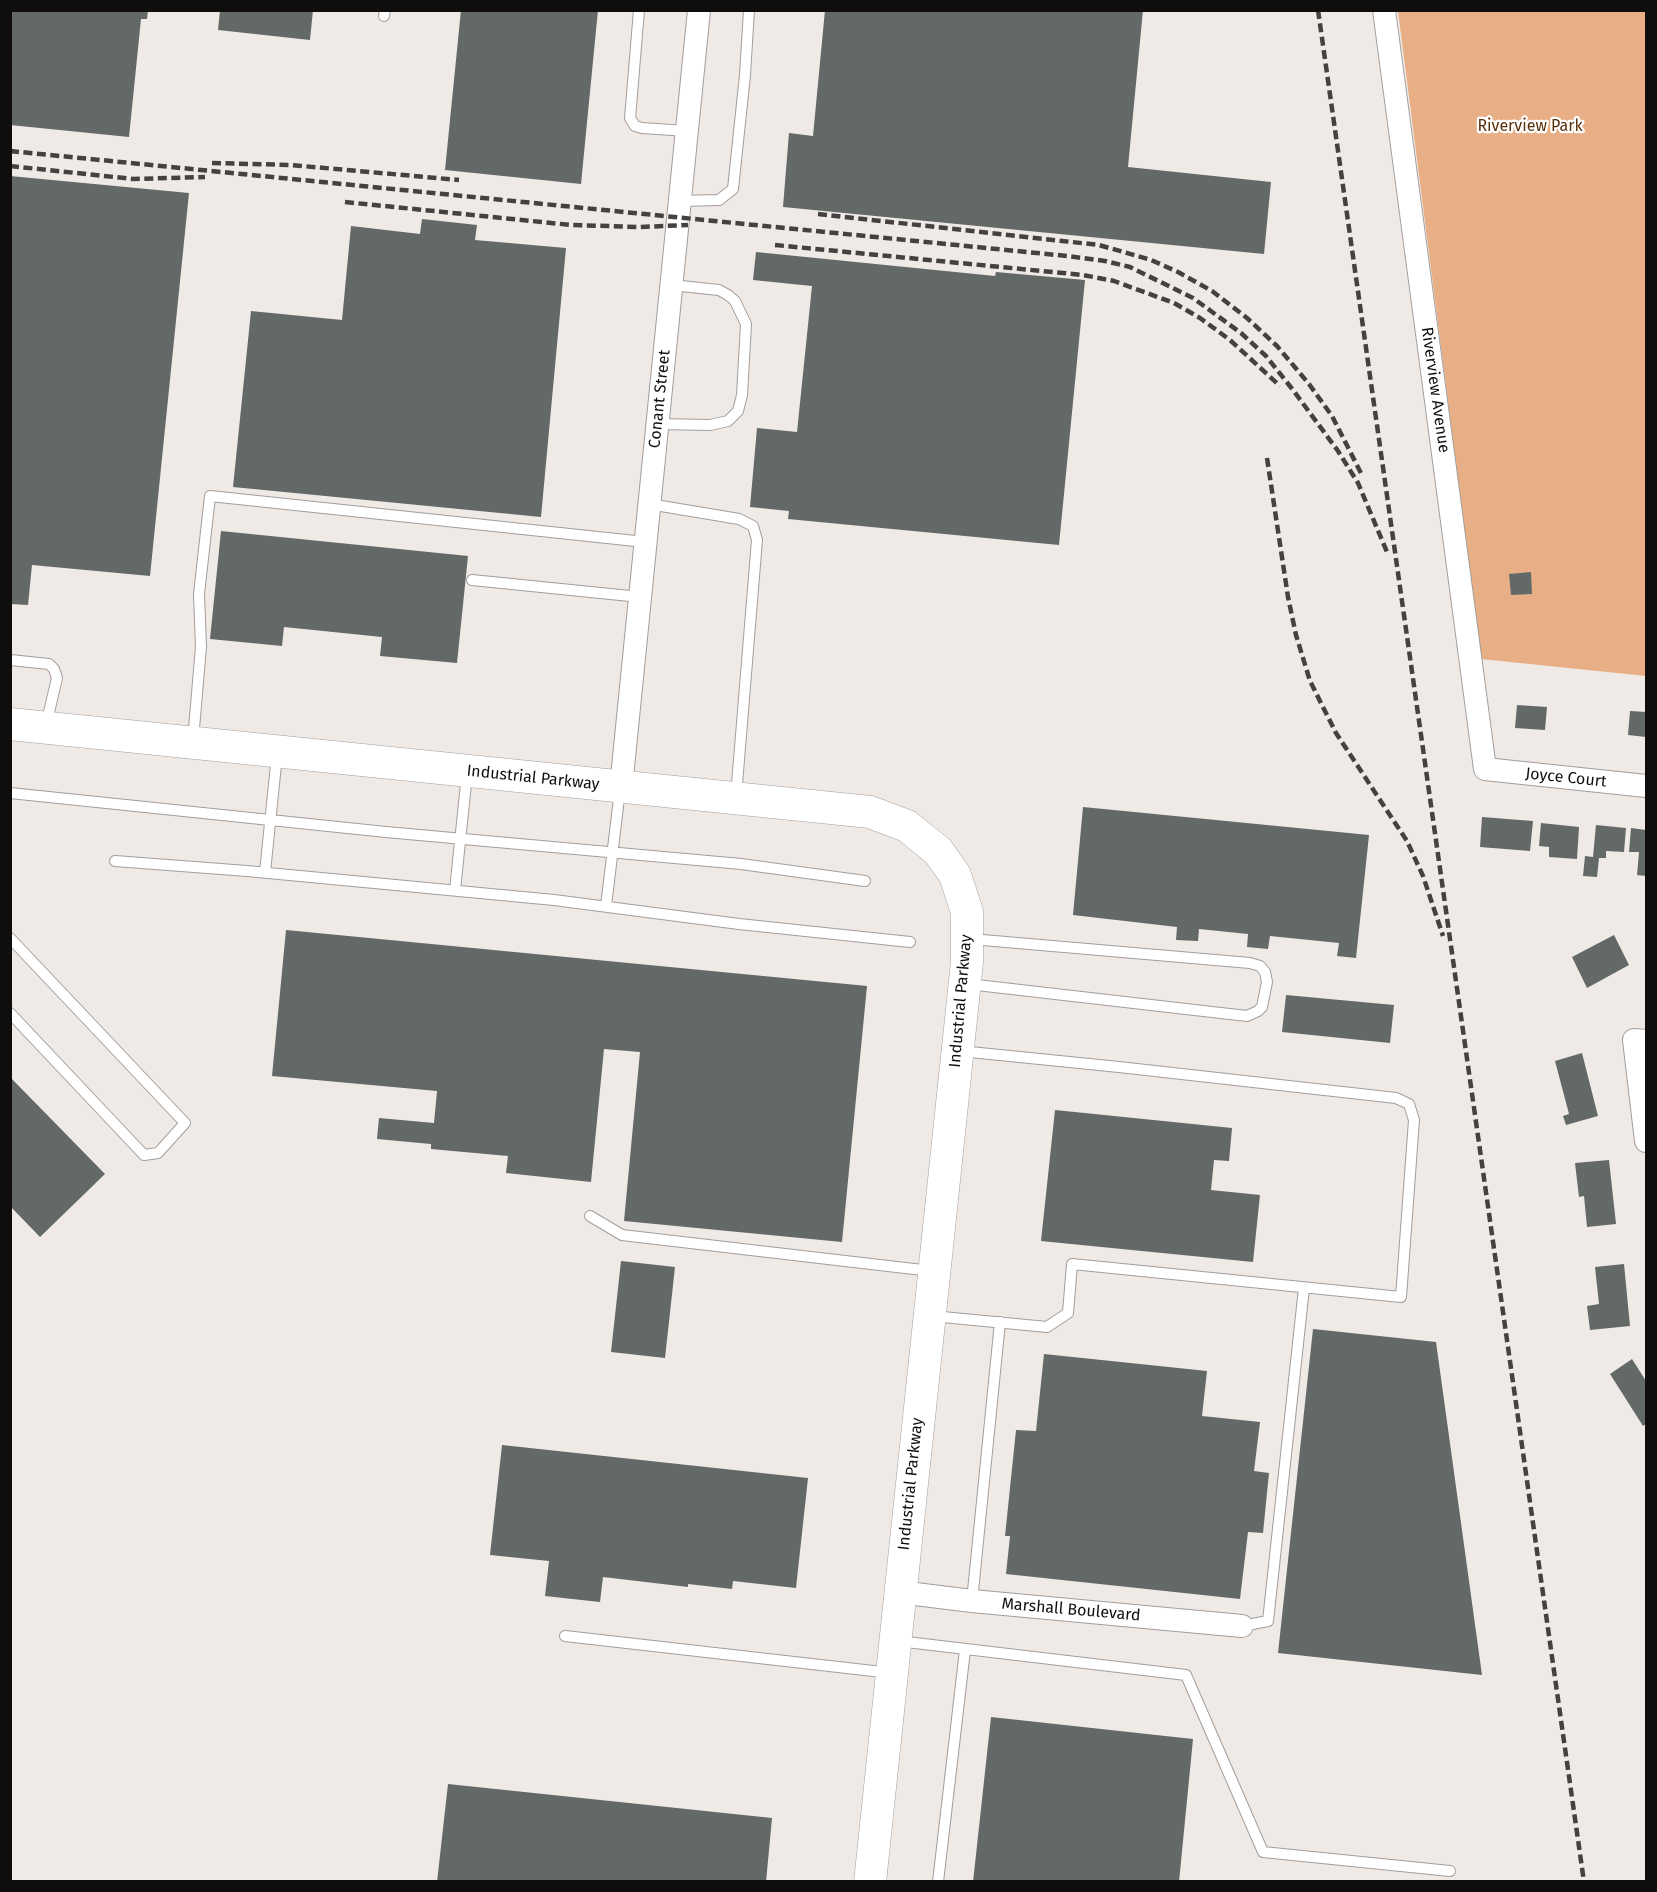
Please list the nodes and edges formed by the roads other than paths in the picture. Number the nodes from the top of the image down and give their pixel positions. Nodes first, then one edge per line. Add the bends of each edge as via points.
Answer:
1 (639, 10) edge
2 (699, 10) edge
3 (749, 10) edge
4 (1384, 10) edge
5 (687, 131) junction
6 (680, 201) junction
7 (671, 285) junction
8 (657, 424) junction
9 (649, 504) junction
10 (645, 542) junction
11 (472, 580) dead end
12 (640, 597) junction
13 (10, 660) edge
14 (10, 724) edge
15 (45, 728) junction
16 (193, 743) junction
17 (277, 752) junction
18 (1485, 769) joint
19 (467, 771) junction
20 (1647, 786) edge
21 (621, 787) junction
22 (10, 793) edge
23 (736, 798) junction
24 (270, 821) junction
25 (461, 839) junction
26 (611, 852) junction
27 (115, 861) dead end
28 (265, 872) junction
29 (865, 881) dead end
30 (455, 890) junction
31 (606, 906) junction
32 (10, 938) edge
33 (968, 939) junction
34 (910, 942) dead end
35 (964, 983) junction
36 (10, 1013) edge
37 (1640, 1041) edge
38 (957, 1051) junction
39 (1647, 1141) edge
40 (590, 1216) dead end
41 (934, 1271) junction
42 (1304, 1288) junction
43 (929, 1316) junction
44 (1000, 1323) junction
45 (899, 1592) junction
46 (972, 1601) junction
47 (1242, 1626) joint
48 (565, 1636) dead end
49 (894, 1640) junction
50 (964, 1650) junction
51 (891, 1672) junction
52 (1450, 1871) dead end
53 (870, 1881) edge
54 (938, 1881) edge

1 - 5 lane via 630,118 642,128
2 - 5 street, Conant Street
3 - 6 lane via 734,189 719,200
4 - 18 street, Riverview Avenue
5 - 6 street, Conant Street
6 - 7 street, Conant Street
7 - 8 street, Conant Street
7 - 8 lane via 718,290 735,302 746,324 742,396 738,411 728,421 710,426
8 - 9 street, Conant Street
9 - 10 street, Conant Street
9 - 23 lane via 740,519 753,526 757,540
10 - 12 street, Conant Street
10 - 16 lane via 210,496 199,594 201,646
11 - 12 lane
12 - 21 street, Conant Street
13 - 15 lane via 49,664 54,669 57,678
14 - 15 street, Industrial Parkway
15 - 16 street, Industrial Parkway
16 - 17 street, Industrial Parkway
17 - 19 street, Industrial Parkway
17 - 24 lane
18 - 20 street, Joyce Court
19 - 21 street, Industrial Parkway
19 - 25 lane
21 - 23 street, Industrial Parkway
21 - 26 lane
22 - 24 lane
23 - 33 street, Industrial Parkway via 870,812 907,826 938,851 955,875 967,912
24 - 25 lane
24 - 28 lane
25 - 26 lane
25 - 30 lane
26 - 29 lane
26 - 31 lane
27 - 28 lane
28 - 30 lane
30 - 31 lane
31 - 34 lane
32 - 36 lane via 185,1123 158,1154 144,1155
33 - 35 street, Industrial Parkway
33 - 35 lane via 1250,963 1260,966 1267,982 1262,1007 1247,1016
35 - 38 street, Industrial Parkway
37 - 39 street
38 - 41 street, Industrial Parkway
38 - 42 lane via 1396,1098 1408,1104 1413,1120 1401,1297
40 - 41 lane via 622,1235
41 - 43 street, Industrial Parkway
42 - 44 lane via 1072,1264 1068,1313 1047,1327
42 - 47 lane via 1268,1621
43 - 44 lane
43 - 45 street, Industrial Parkway
44 - 46 lane
45 - 46 street, Marshall Boulevard
45 - 49 street, Industrial Parkway
46 - 47 street, Marshall Boulevard
48 - 51 lane
49 - 50 lane
49 - 51 street, Industrial Parkway
50 - 52 lane via 1186,1675 1263,1852
50 - 54 lane
51 - 53 street, Industrial Parkway

